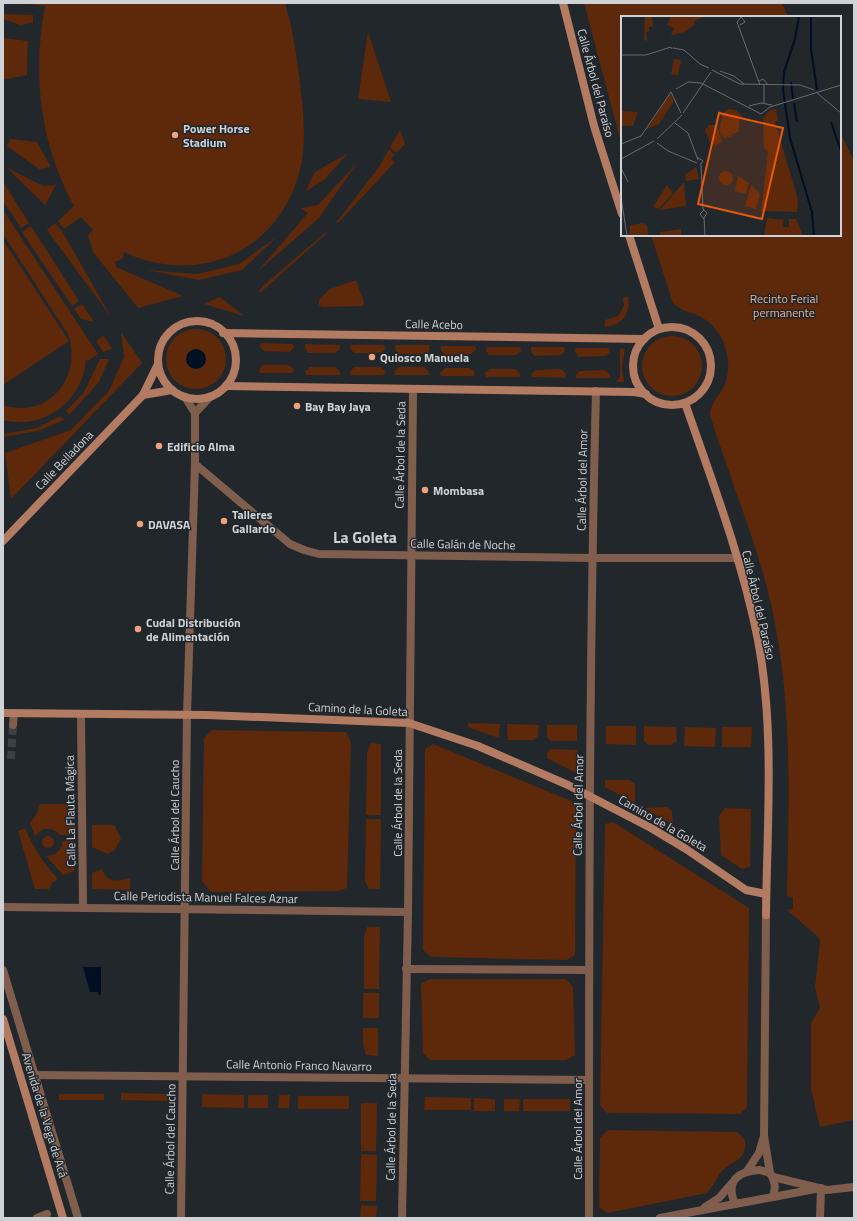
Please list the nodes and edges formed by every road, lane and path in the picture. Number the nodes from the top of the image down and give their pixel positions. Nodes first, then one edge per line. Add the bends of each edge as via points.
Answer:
1 (563, 3) edge
2 (621, 211) edge
3 (629, 236) edge
4 (659, 329) junction
5 (223, 333) junction
6 (644, 339) junction
7 (158, 364) junction
8 (226, 386) junction
9 (413, 389) junction
10 (172, 390) junction
11 (596, 392) junction
12 (646, 394) junction
13 (143, 395) junction
14 (184, 397) junction
15 (210, 397) junction
16 (685, 403) junction
17 (195, 413) junction
18 (195, 464) junction
19 (3, 541) edge
20 (411, 555) junction
21 (592, 558) junction
22 (737, 558) junction
23 (3, 713) edge
24 (14, 714) junction
25 (81, 715) junction
26 (187, 715) junction
27 (409, 722) junction
28 (14, 725) tunnel mouth
29 (590, 796) junction
30 (766, 894) junction
31 (3, 907) edge
32 (82, 908) junction
33 (186, 909) junction
34 (408, 912) junction
35 (406, 969) junction
36 (3, 970) edge
37 (588, 970) junction
38 (3, 1019) edge
39 (33, 1075) junction
40 (183, 1076) junction
41 (404, 1079) junction
42 (589, 1080) junction
43 (764, 1136) junction
44 (747, 1171) junction
45 (771, 1175) junction
46 (734, 1180) junction
47 (854, 1187) edge
48 (822, 1188) junction
49 (773, 1197) junction
50 (735, 1204) junction
51 (699, 1210) junction
52 (47, 1214) dead end
53 (37, 1218) edge
54 (63, 1218) edge
55 (78, 1218) edge
56 (181, 1218) edge
57 (402, 1218) edge
58 (589, 1218) edge
59 (660, 1218) edge
60 (820, 1218) edge

1 - 2 street, Calle Árbol del Paraíso via 594,126
3 - 4 street
4 - 6 street
4 - 16 street via 674,327 686,330 705,344 710,355 712,367 705,389 696,398
5 - 6 street, Calle Acebo
5 - 7 street via 206,322 192,321 180,324 167,336 160,350
5 - 8 street via 234,349 236,361 233,374
6 - 12 street via 635,354 634,367 636,379
7 - 10 street via 162,376
7 - 13 street, Calle Belladona
8 - 9 street
8 - 15 street
9 - 11 street
9 - 20 street, Calle Árbol de la Seda
10 - 13 street
10 - 14 street
11 - 12 street
11 - 21 street, Calle Árbol del Amor
12 - 16 street via 661,403
13 - 19 street, Calle Belladona
14 - 15 street
14 - 17 street
15 - 17 street
16 - 22 street, Calle Árbol del Paraíso
17 - 18 street, Calle Árbol del Caucho
18 - 20 street, Calle Galán de Noche via 297,548 319,554
18 - 26 street, Calle Árbol del Caucho
20 - 21 street, Calle Galán de Noche
20 - 27 street, Calle Árbol de la Seda
21 - 22 street, Calle Galán de Noche
21 - 29 street, Calle Árbol del Amor
22 - 30 street, Calle Árbol del Paraíso via 758,641 764,691 768,744
23 - 24 street, Camino de la Goleta
24 - 25 street, Camino de la Goleta
24 - 28 street
25 - 26 street, Camino de la Goleta
25 - 32 street, Calle La Flauta Mágica
26 - 27 street, Camino de la Goleta
26 - 33 street, Calle Árbol del Caucho
27 - 29 street, Camino de la Goleta via 478,746
27 - 34 street, Calle Árbol de la Seda
29 - 30 street, Camino de la Goleta via 657,832 746,890
29 - 37 street, Calle Árbol del Amor
30 - 43 street, Calle Árbol del Paraíso
31 - 32 street, Calle Periodista Manuel Falces Aznar
32 - 33 street, Calle Periodista Manuel Falces Aznar
33 - 34 street, Calle Periodista Manuel Falces Aznar
33 - 40 street, Calle Árbol del Caucho
34 - 35 street, Calle Árbol de la Seda
35 - 37 street
35 - 41 street, Calle Árbol de la Seda
36 - 39 street
37 - 42 street, Calle Árbol del Amor
38 - 54 street, Avenida de la Vega de Acá
39 - 40 street, Calle Antonio Franco Navarro
39 - 55 street
40 - 41 street, Calle Antonio Franco Navarro
40 - 56 street, Calle Árbol del Caucho
41 - 42 street, Calle Antonio Franco Navarro
41 - 57 street, Calle Árbol de la Seda
42 - 58 street, Calle Árbol del Amor
43 - 44 street via 759,1153
43 - 45 street
44 - 45 street via 760,1170
44 - 46 street
45 - 48 street via 796,1184
45 - 49 street via 775,1186
46 - 50 street via 730,1190
46 - 51 street via 719,1198
47 - 48 street via 827,1190
48 - 49 street
48 - 60 street
49 - 50 street
50 - 51 street
51 - 59 street
52 - 53 street

